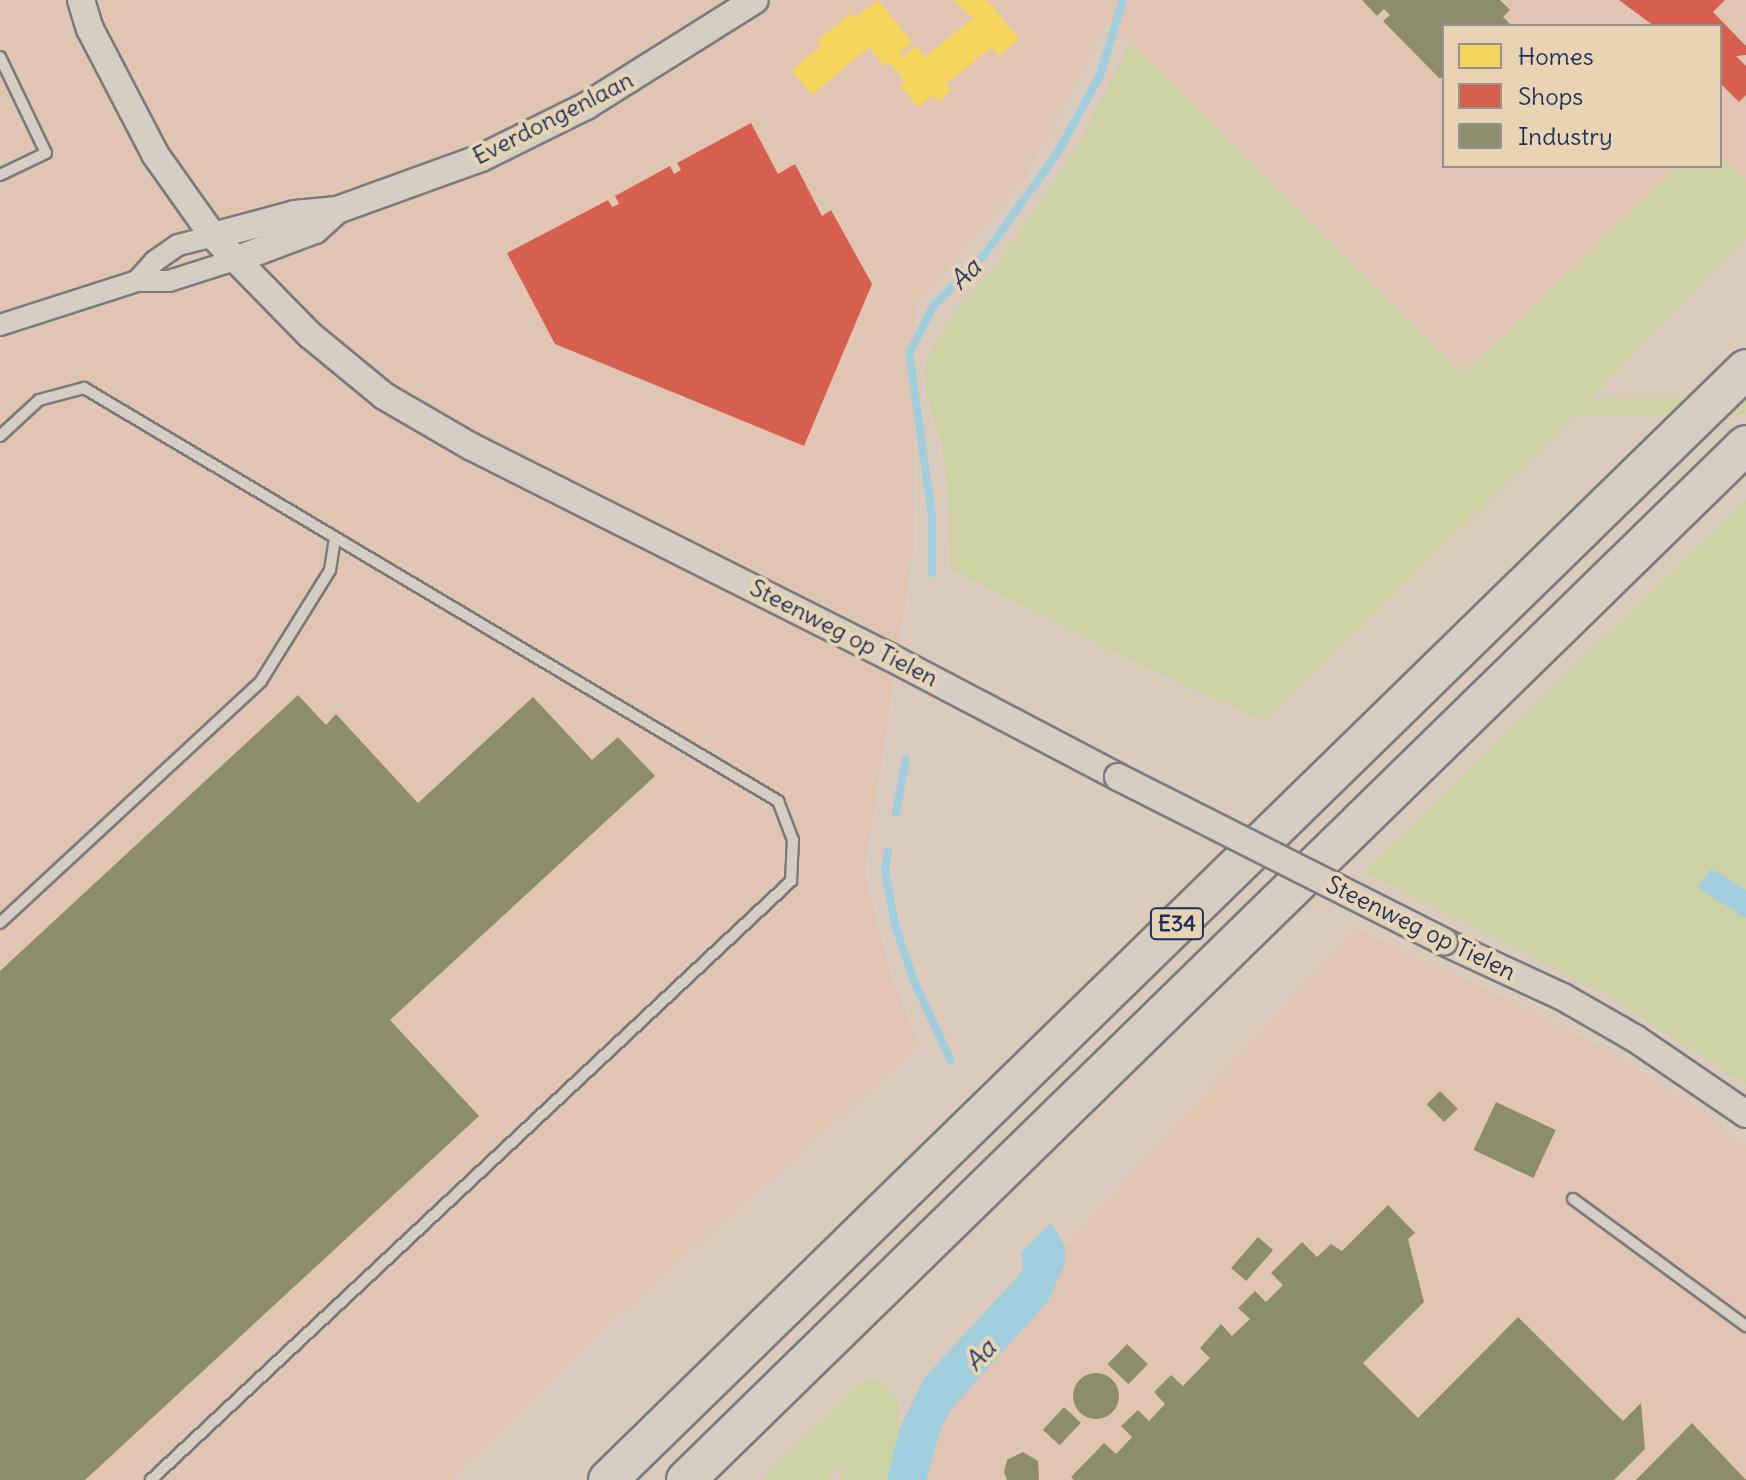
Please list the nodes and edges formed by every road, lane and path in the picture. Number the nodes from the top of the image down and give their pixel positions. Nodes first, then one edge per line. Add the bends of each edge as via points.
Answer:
1 (81, 0) edge
2 (755, 0) edge
3 (0, 57) edge
4 (0, 175) edge
5 (337, 210) junction
6 (213, 236) junction
7 (235, 260) junction
8 (137, 281) junction
9 (0, 325) edge
10 (1746, 369) edge
11 (0, 436) edge
12 (1746, 445) edge
13 (335, 538) junction
14 (0, 923) edge
15 (1746, 1114) edge
16 (1573, 1199) dead end
17 (1746, 1326) edge
18 (151, 1480) edge
19 (608, 1480) edge
20 (686, 1480) edge

1 - 6 street, Steenweg op Tielen via 90,29 155,154
2 - 5 street, Everdongenlaan via 586,106 481,158
3 - 4 lane via 46,153
5 - 6 street, Everdongenlaan via 295,214
5 - 7 street, Everdongenlaan via 315,230
6 - 7 street, Steenweg op Tielen
6 - 8 street via 178,245
7 - 8 street via 169,281
7 - 15 street, Steenweg op Tielen, bridge via 310,335 384,396 472,447 1444,942 1563,997 1691,1073
8 - 9 street
10 - 19 highway, E34
11 - 13 lane via 39,400 84,388
12 - 20 highway, E34
13 - 14 lane via 330,570 261,681
13 - 18 lane via 778,801 793,840 791,881
16 - 17 lane

